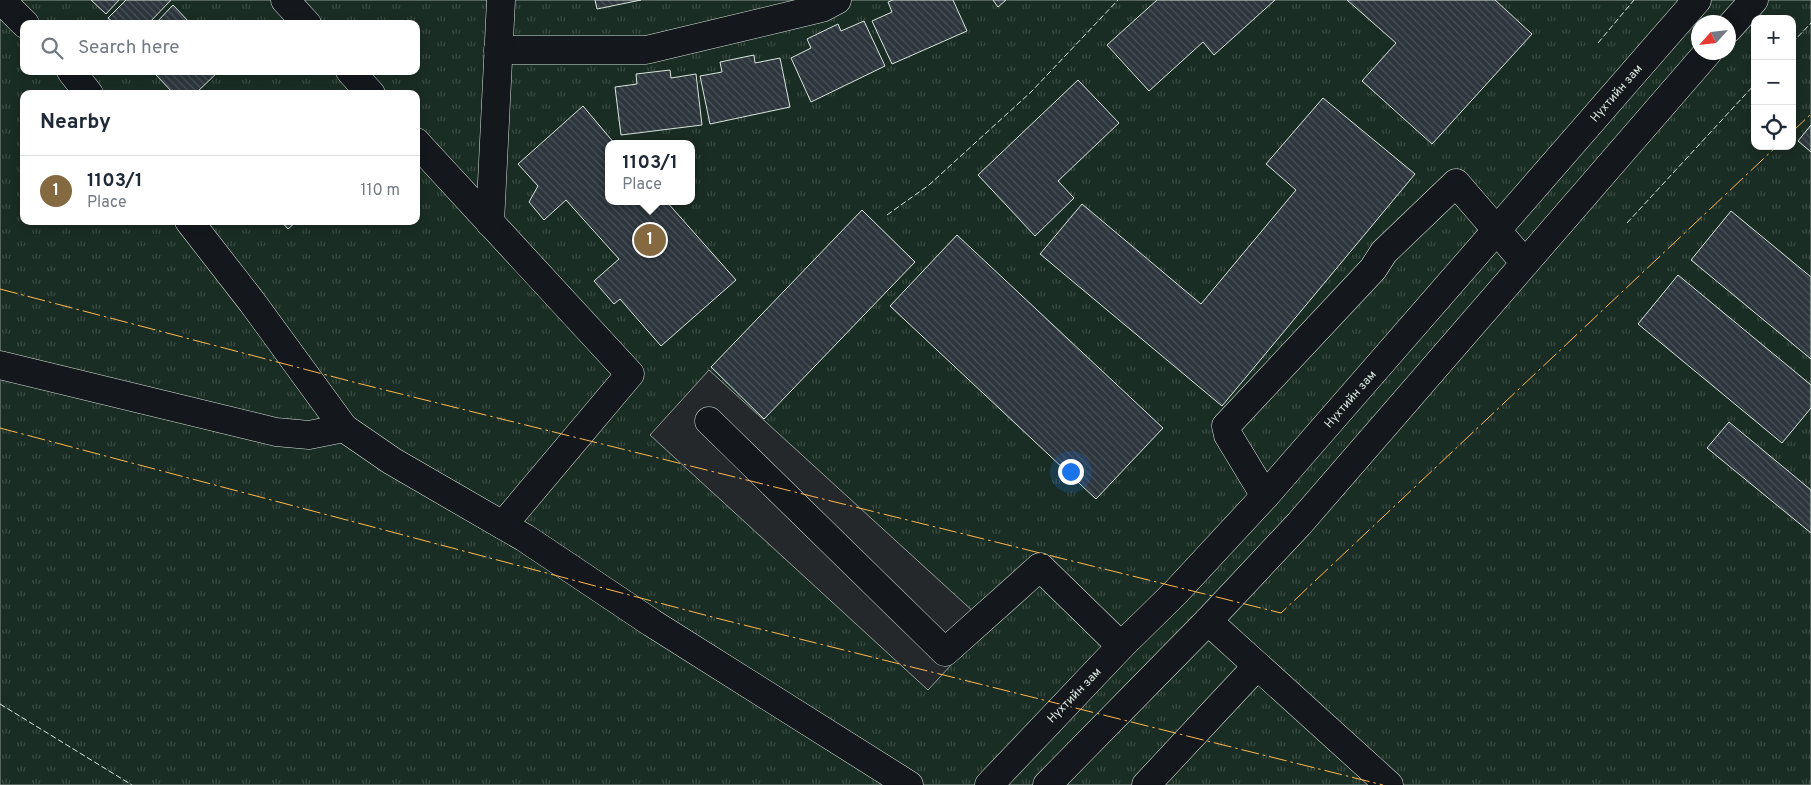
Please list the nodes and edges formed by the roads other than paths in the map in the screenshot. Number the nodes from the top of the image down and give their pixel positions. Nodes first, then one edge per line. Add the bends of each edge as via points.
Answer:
1 (2, 0) edge
2 (285, 0) edge
3 (501, 0) edge
4 (837, 0) edge
5 (1697, 0) edge
6 (1754, 0) edge
7 (21, 20) edge
8 (303, 20) edge
9 (1736, 20) edge
10 (498, 50) junction
11 (1701, 60) edge
12 (74, 75) edge
13 (354, 75) edge
14 (86, 90) edge
15 (367, 90) edge
16 (420, 146) edge
17 (490, 223) junction
18 (192, 225) edge
19 (1498, 229) junction
20 (1526, 263) junction
21 (0, 365) edge
22 (709, 421) dead end
23 (344, 428) junction
24 (1266, 496) junction
25 (503, 525) junction
26 (1208, 621) junction
27 (1121, 646) junction
28 (1257, 666) junction
29 (909, 785) edge
30 (989, 785) edge
31 (1047, 785) edge
32 (1146, 785) edge
33 (1388, 785) edge

1 - 7 street
2 - 8 street
3 - 10 street
4 - 10 street via 822,8 646,50
5 - 19 street, Нүхтийн зам
6 - 9 street
10 - 17 street
11 - 20 street
12 - 14 street
13 - 15 street
16 - 17 street
17 - 25 street via 630,374
18 - 23 street
19 - 20 street
19 - 24 street, Нүхтийн зам
19 - 24 street via 1456,183 1384,252 1373,269 1226,426 1228,435
20 - 26 street via 1299,524
21 - 23 street via 276,432 309,435
22 - 27 street via 945,652 1040,567
23 - 25 street via 392,461
24 - 27 street, Нүхтийн зам
25 - 29 street
26 - 28 street
26 - 31 street
27 - 30 street, Нүхтийн зам
28 - 32 street
28 - 33 street

